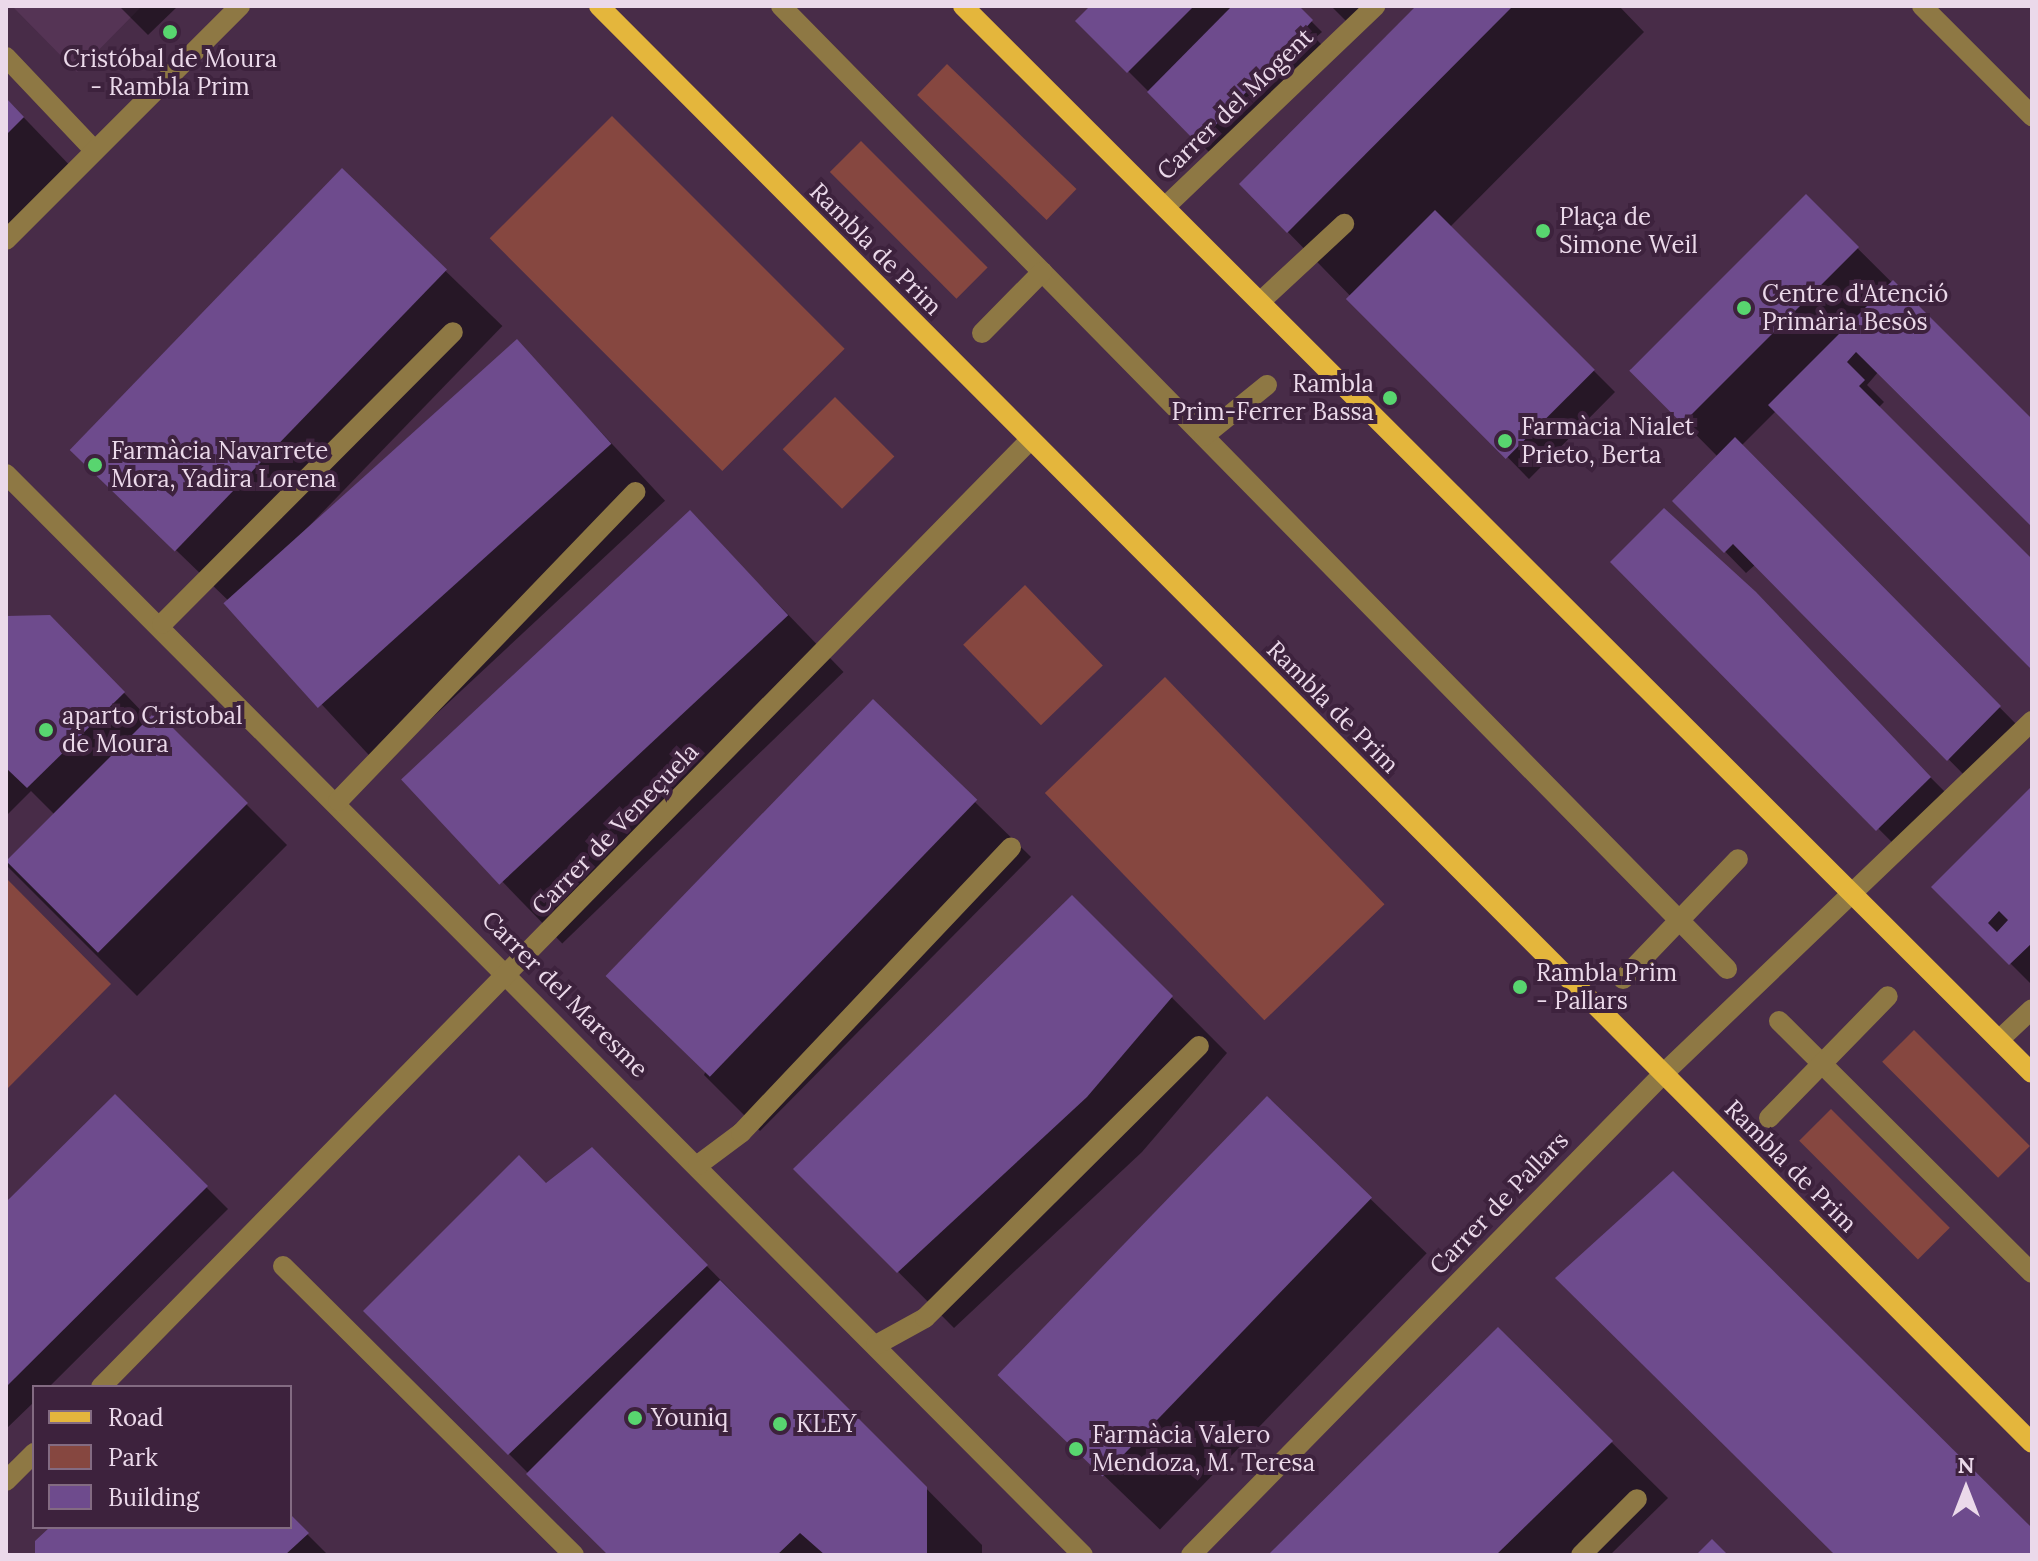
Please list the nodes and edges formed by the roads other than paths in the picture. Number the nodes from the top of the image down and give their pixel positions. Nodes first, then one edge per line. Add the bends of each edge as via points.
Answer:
1 (240, 6) edge
2 (599, 6) edge
3 (781, 6) edge
4 (963, 6) edge
5 (1375, 6) edge
6 (1922, 6) edge
7 (6, 57) edge
8 (2032, 116) edge
9 (95, 151) junction
10 (1165, 207) junction
11 (1344, 224) dead end
12 (6, 240) edge
13 (1042, 272) junction
14 (1260, 302) junction
15 (453, 332) dead end
16 (982, 333) dead end
17 (1267, 385) dead end
18 (1204, 436) junction
19 (1029, 441) junction
20 (6, 474) edge
21 (635, 492) dead end
22 (162, 624) junction
23 (2032, 721) edge
24 (338, 801) junction
25 (1011, 847) dead end
26 (1738, 859) dead end
27 (1850, 892) junction
28 (1679, 920) junction
29 (1727, 969) dead end
30 (510, 975) junction
31 (1623, 979) dead end
32 (1888, 996) dead end
33 (2032, 1009) edge
34 (1779, 1021) dead end
35 (1999, 1040) junction
36 (1199, 1046) dead end
37 (1820, 1062) junction
38 (2032, 1073) edge
39 (1663, 1074) junction
40 (1769, 1118) dead end
41 (698, 1165) junction
42 (283, 1266) dead end
43 (2032, 1273) edge
44 (876, 1345) junction
45 (103, 1385) edge
46 (2032, 1443) edge
47 (32, 1455) edge
48 (6, 1481) edge
49 (1637, 1499) dead end
50 (574, 1555) edge
51 (1083, 1555) edge
52 (1191, 1555) edge
53 (1581, 1555) edge

1 - 9 street
2 - 19 main road, Rambla de Prim
3 - 13 street
4 - 10 main road
5 - 10 street, Carrer del Mogent
6 - 8 street
7 - 9 street
9 - 12 street
10 - 14 main road
11 - 14 street
13 - 16 street
13 - 18 street
14 - 27 main road
15 - 22 street
17 - 18 street
18 - 28 street
19 - 30 street, Carrer de Veneçuela
19 - 39 main road, Rambla de Prim
20 - 22 street, Carrer del Maresme
21 - 24 street
22 - 24 street, Carrer del Maresme
23 - 27 street, Carrer de Pallars
24 - 30 street, Carrer del Maresme
25 - 41 street via 741,1133
26 - 28 street
27 - 35 main road
27 - 39 street, Carrer de Pallars
28 - 29 street
28 - 31 street
30 - 41 street, Carrer del Maresme
30 - 45 street, Carrer de Veneçuela
32 - 37 street
33 - 35 street
34 - 37 street
35 - 38 main road
36 - 44 street via 925,1318
37 - 40 street
37 - 43 street
39 - 46 main road, Rambla de Prim
39 - 52 street, Carrer de Pallars
41 - 44 street, Carrer del Maresme
42 - 50 street
44 - 51 street, Carrer del Maresme
47 - 48 street
49 - 53 street

